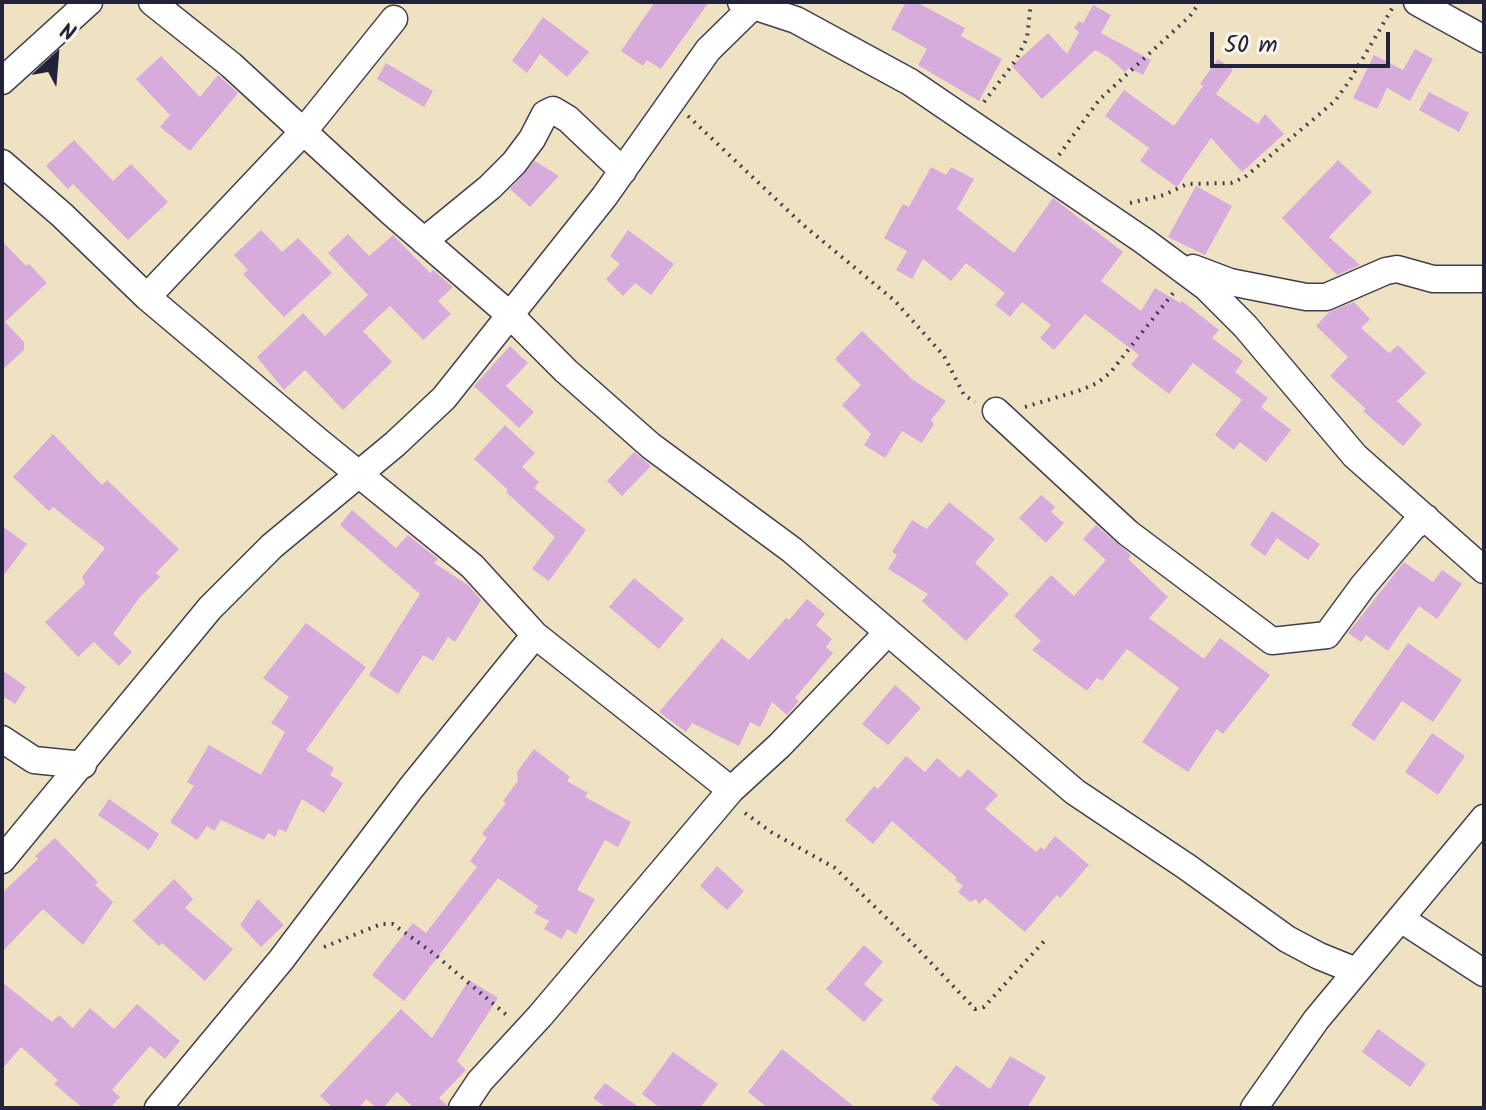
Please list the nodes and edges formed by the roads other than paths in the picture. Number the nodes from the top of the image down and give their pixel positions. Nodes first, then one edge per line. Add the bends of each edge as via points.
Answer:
1 (89, 2) edge
2 (152, 2) edge
3 (750, 4) edge
4 (1425, 4) edge
5 (394, 19) dead end
6 (1484, 39) edge
7 (2, 81) edge
8 (303, 132) junction
9 (2, 163) edge
10 (623, 171) junction
11 (424, 241) junction
12 (1167, 258) junction
13 (1484, 279) edge
14 (147, 297) junction
15 (511, 316) junction
16 (996, 411) road end
17 (360, 473) junction
18 (1426, 518) junction
19 (1484, 570) edge
20 (888, 632) junction
21 (535, 635) junction
22 (2, 739) edge
23 (83, 765) junction
24 (728, 793) junction
25 (1484, 818) edge
26 (2, 860) edge
27 (1401, 919) junction
28 (1356, 971) junction
29 (1484, 973) edge
30 (158, 1108) edge
31 (462, 1108) edge
32 (1254, 1108) edge

1 - 7 street
2 - 8 street
3 - 10 street via 708,50
3 - 12 street via 786,16 910,82
4 - 6 street
5 - 8 street
8 - 11 street
8 - 14 street
9 - 14 street
10 - 11 street via 553,110 545,114 514,163
10 - 15 street
11 - 15 street
12 - 13 street via 1230,282 1306,297 1326,297 1397,269 1433,279
12 - 18 street via 1245,326 1355,456
14 - 17 street
15 - 17 street via 434,409
15 - 20 street via 651,446 792,550
16 - 18 street via 1128,533 1272,641 1327,635 1363,586
17 - 21 street via 472,566
17 - 23 street via 272,546 210,608
18 - 19 street
20 - 24 street
20 - 28 street via 1075,792 1287,939
21 - 24 street via 652,724
21 - 30 street
22 - 23 street via 34,760
23 - 26 street
24 - 31 street
25 - 27 street
27 - 28 street
27 - 29 street
28 - 32 street

